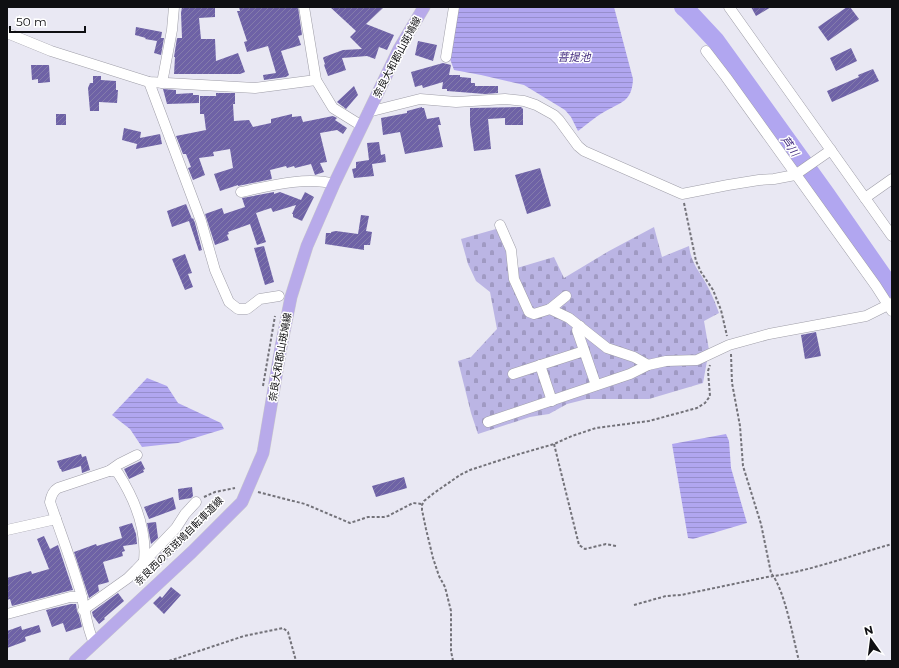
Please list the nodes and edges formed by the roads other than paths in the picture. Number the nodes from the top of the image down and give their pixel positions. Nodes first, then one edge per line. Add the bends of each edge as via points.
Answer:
1 (174, 7) edge
2 (304, 7) edge
3 (424, 7) edge
4 (454, 7) edge
5 (729, 7) edge
6 (7, 33) edge
7 (706, 51) dead end
8 (446, 57) dead end
9 (316, 80) junction
10 (149, 82) junction
11 (162, 83) junction
12 (368, 112) junction
13 (362, 126) junction
14 (831, 150) junction
15 (795, 175) junction
16 (892, 179) edge
17 (334, 184) junction
18 (242, 192) dead end
19 (865, 198) junction
20 (500, 225) dead end
21 (892, 236) edge
22 (279, 296) dead end
23 (566, 296) dead end
24 (891, 307) edge
25 (550, 309) junction
26 (580, 326) junction
27 (584, 351) junction
28 (540, 365) junction
29 (648, 365) junction
30 (513, 374) dead end
31 (596, 386) junction
32 (552, 401) junction
33 (488, 422) dead end
34 (137, 455) dead end
35 (109, 471) junction
36 (196, 502) road end
37 (56, 518) junction
38 (7, 530) edge
39 (144, 561) junction
40 (82, 597) junction
41 (84, 610) junction
42 (7, 614) edge
43 (94, 643) junction
44 (75, 661) edge

1 - 11 street
2 - 9 street
3 - 12 main road, 奈良大和郡山斑鳩線 via 399,49
4 - 8 street
5 - 14 street
6 - 10 street via 57,53
7 - 15 street
9 - 11 street via 255,88
9 - 13 street via 333,108
10 - 11 street
10 - 22 street via 201,221 215,270 229,302 238,309 246,309 260,299
12 - 13 main road, 奈良大和郡山斑鳩線
12 - 15 street via 430,99 456,102 505,99 524,101 554,115 584,152 682,194
13 - 17 main road, 奈良大和郡山斑鳩線
14 - 15 street
14 - 19 street
15 - 24 street
16 - 19 street
17 - 18 street via 282,184
17 - 43 main road, 奈良大和郡山斑鳩線 via 307,246 291,297 263,452 242,502
19 - 21 street
20 - 25 street via 510,250 514,279 529,312 534,314
23 - 25 street
24 - 29 street via 866,316 790,329 750,339 729,345 697,360 666,361
25 - 26 street
26 - 27 street via 577,330
26 - 29 street via 608,348
27 - 28 street
27 - 31 street
28 - 30 street
28 - 32 street
29 - 31 street
31 - 32 street
32 - 33 street
34 - 35 street
35 - 37 street via 63,485 55,490 50,502
35 - 39 street via 118,473 140,516 145,549
36 - 39 street via 176,528
37 - 38 street
37 - 40 street
39 - 41 street via 128,578
40 - 41 street
40 - 42 street via 70,597
41 - 43 street
43 - 44 main road, 奈良大和郡山斑鳩線

